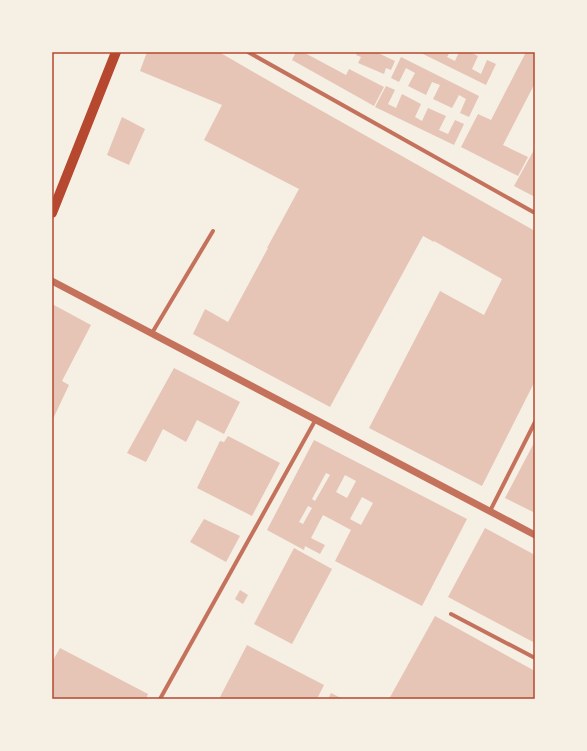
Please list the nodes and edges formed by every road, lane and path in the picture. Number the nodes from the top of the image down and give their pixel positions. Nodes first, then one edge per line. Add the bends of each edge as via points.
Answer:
1 (116, 52) edge
2 (248, 52) edge
3 (52, 213) edge
4 (535, 213) edge
5 (213, 231) dead end
6 (52, 280) edge
7 (152, 333) junction
8 (316, 420) junction
9 (535, 422) edge
10 (490, 511) junction
11 (535, 535) edge
12 (451, 614) dead end
13 (535, 658) edge
14 (160, 699) edge

1 - 3 main road
2 - 4 street
5 - 7 street
6 - 7 street
7 - 8 street
8 - 10 street
8 - 14 street
9 - 10 street
10 - 11 street
12 - 13 street

